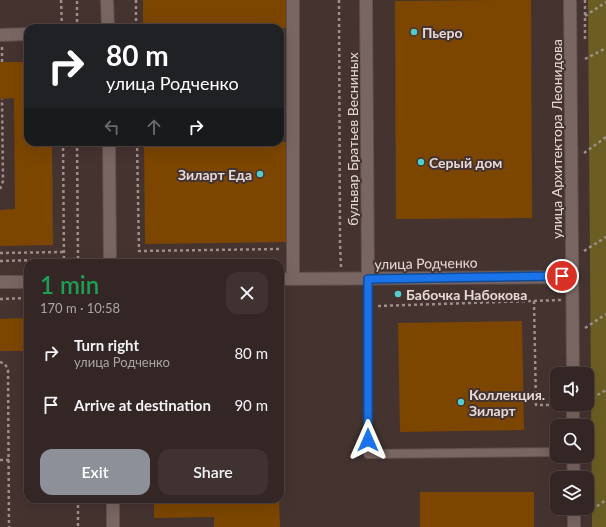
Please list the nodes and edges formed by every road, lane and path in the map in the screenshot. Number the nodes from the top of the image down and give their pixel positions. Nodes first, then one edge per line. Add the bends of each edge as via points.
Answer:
1 (61, 0) edge
2 (77, 0) edge
3 (107, 0) edge
4 (136, 0) edge
5 (293, 0) edge
6 (338, 0) edge
7 (366, 0) edge
8 (570, 0) edge
9 (606, 2) edge
10 (585, 16) dead end
11 (62, 24) edge
12 (77, 24) edge
13 (108, 24) edge
14 (136, 24) edge
15 (24, 34) edge
16 (0, 35) edge
17 (606, 48) edge
18 (585, 59) dead end
19 (2, 99) dead end
20 (1, 116) edge
21 (606, 137) edge
22 (63, 146) edge
23 (78, 146) edge
24 (109, 146) edge
25 (137, 146) edge
26 (584, 153) dead end
27 (0, 189) edge
28 (606, 237) edge
29 (293, 249) junction
30 (64, 252) junction
31 (0, 253) edge
32 (572, 258) junction
33 (64, 259) edge
34 (78, 259) edge
35 (110, 259) edge
36 (0, 261) edge
37 (24, 261) edge
38 (572, 277) junction
39 (284, 279) edge
40 (293, 279) junction
41 (342, 279) junction
42 (368, 279) junction
43 (0, 282) edge
44 (24, 282) edge
45 (24, 298) edge
46 (0, 299) edge
47 (562, 300) dead end
48 (534, 301) junction
49 (368, 307) junction
50 (606, 314) edge
51 (584, 328) dead end
52 (0, 362) edge
53 (573, 367) edge
54 (606, 390) edge
55 (594, 397) edge
56 (550, 405) edge
57 (550, 452) edge
58 (0, 460) edge
59 (9, 460) junction
60 (606, 500) edge
61 (78, 503) edge
62 (113, 503) edge
63 (594, 508) edge
64 (574, 515) edge
65 (9, 527) edge
66 (78, 527) edge
67 (113, 527) edge
68 (574, 527) edge

1 - 11 path
2 - 12 path
3 - 13 street
4 - 14 path
5 - 29 street
6 - 41 path
7 - 42 street, бульвар Братьев Весниных
8 - 32 street, улица Архитектора Леонидова
9 - 10 path
15 - 16 street
17 - 18 path
19 - 20 path
20 - 27 path via 3,181
21 - 26 path
22 - 30 path
23 - 34 path
24 - 35 street
25 - 29 path via 139,251
28 - 32 path
29 - 40 street
30 - 31 path
30 - 33 path
32 - 38 street, улица Архитектора Леонидова
36 - 37 path
38 - 42 street, улица Родченко
38 - 53 street, улица Архитектора Леонидова
39 - 40 street, улица Родченко
40 - 41 street, улица Родченко
41 - 42 street, улица Родченко
42 - 49 lane
43 - 44 street
45 - 46 path
47 - 48 path
48 - 49 path
48 - 56 path via 536,405
49 - 57 lane via 368,454
50 - 51 path
52 - 59 path via 5,364 8,370
54 - 55 path
58 - 59 path
59 - 65 path
60 - 63 path
61 - 66 path
62 - 67 street
64 - 68 street

